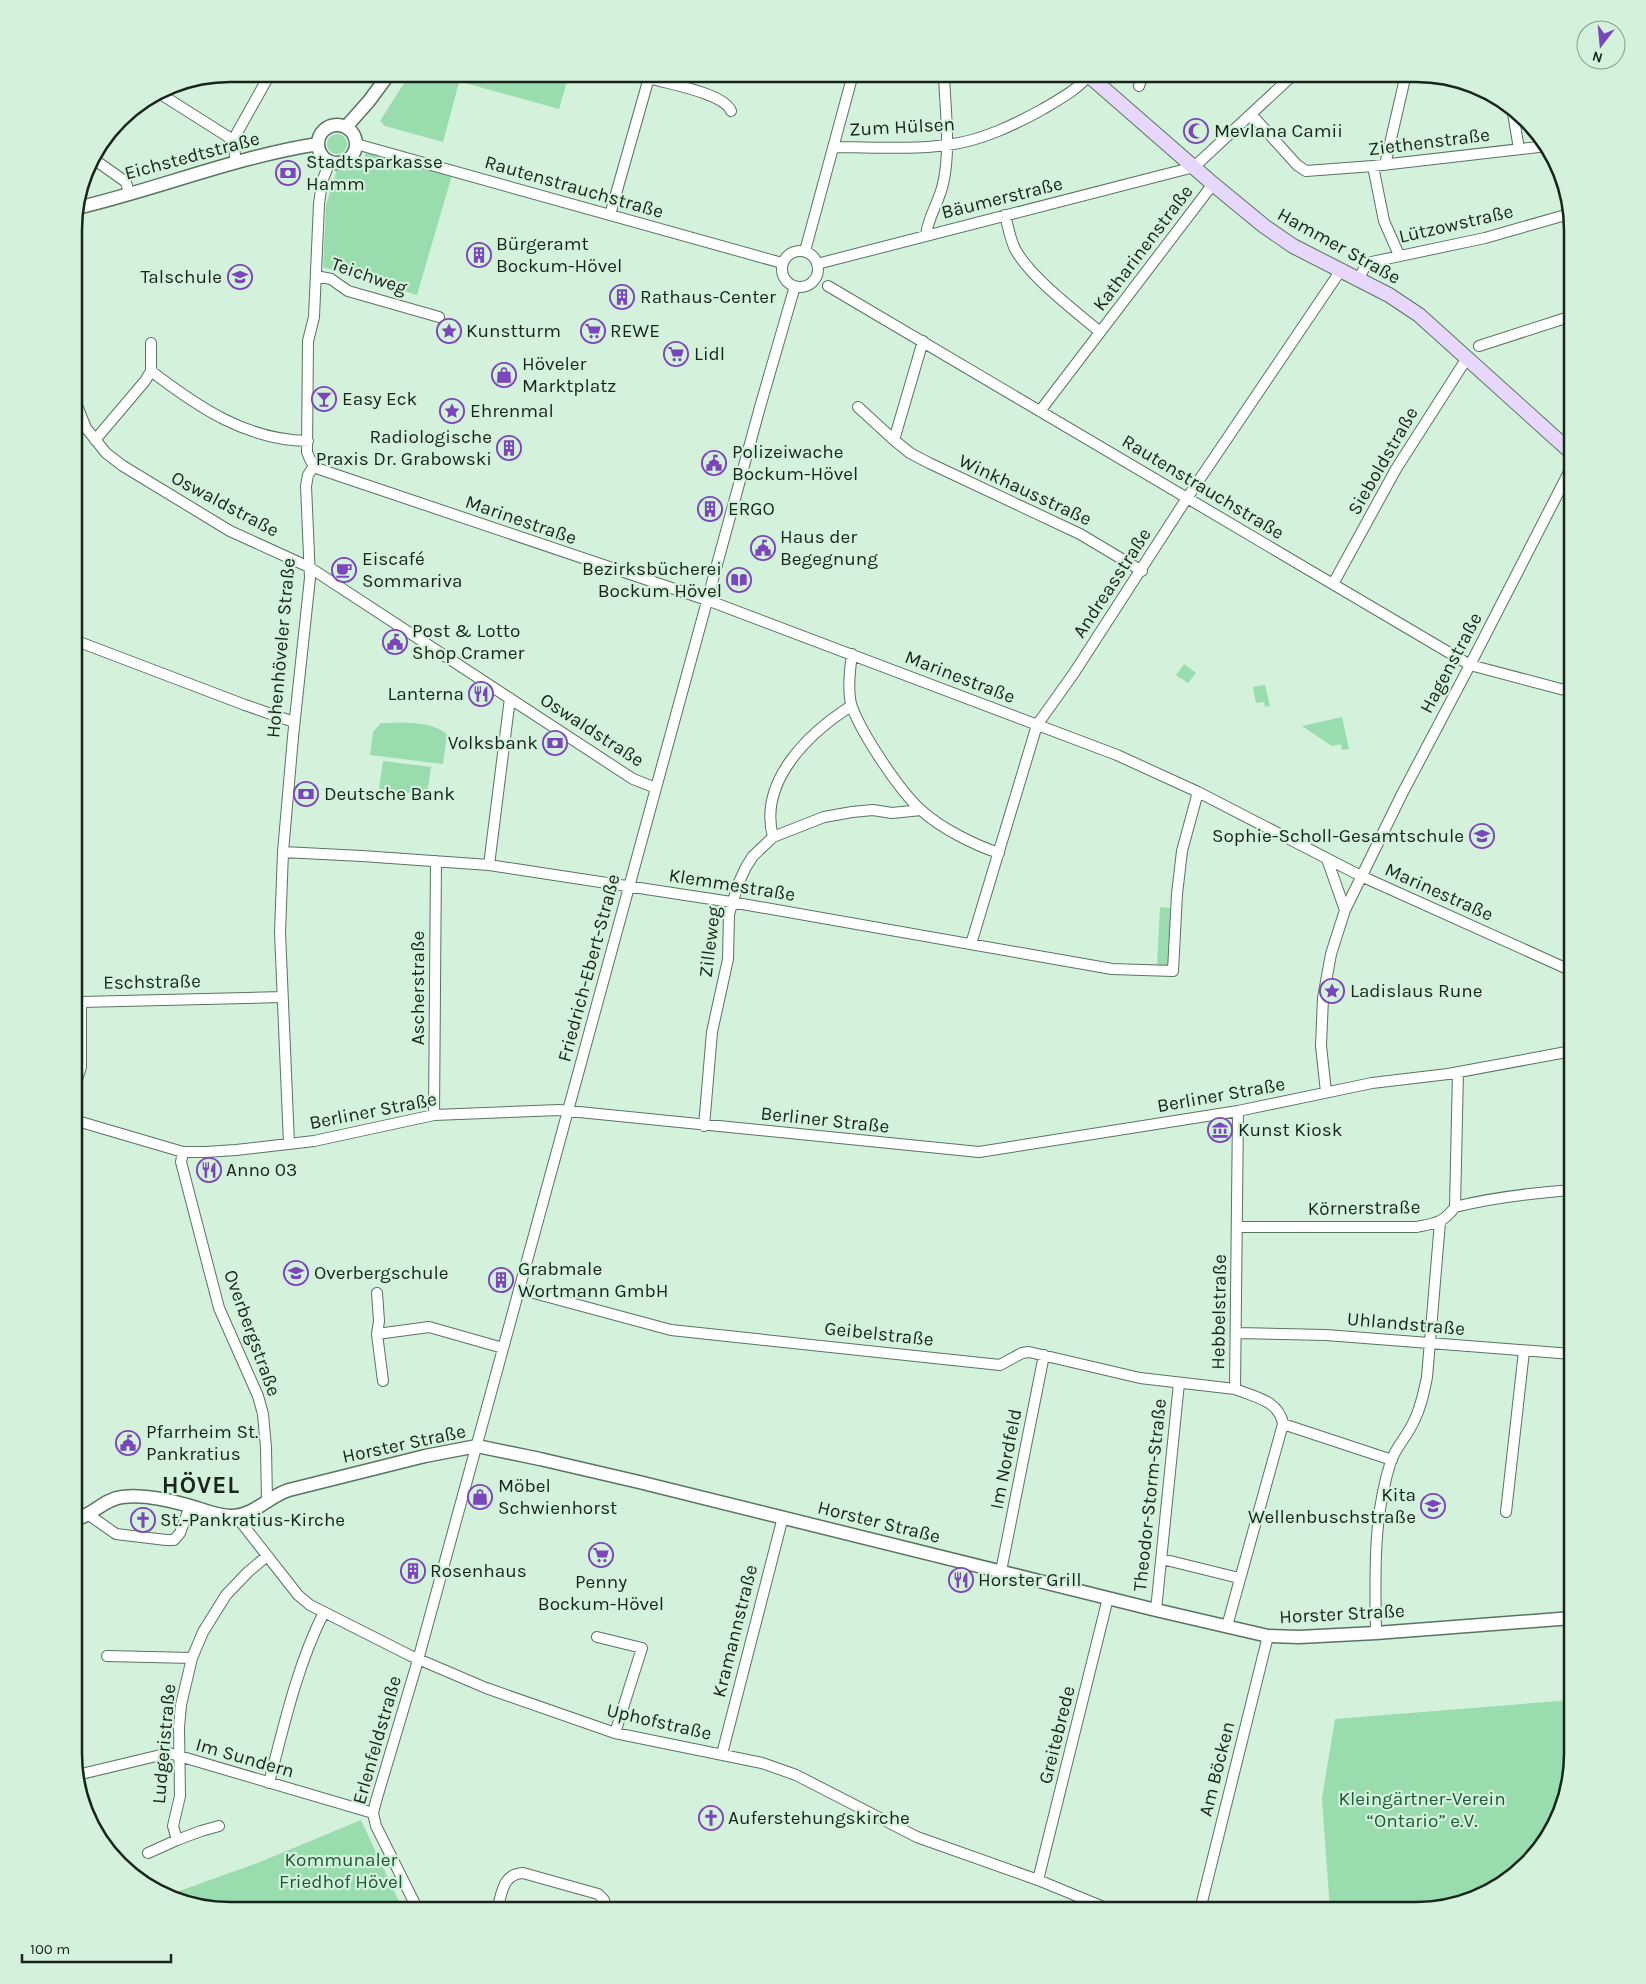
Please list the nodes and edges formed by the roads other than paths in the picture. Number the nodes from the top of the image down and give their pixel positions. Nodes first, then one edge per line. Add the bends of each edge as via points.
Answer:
1 (265, 83) edge
2 (382, 83) edge
3 (647, 83) edge
4 (671, 83) edge
5 (851, 83) edge
6 (944, 83) edge
7 (1082, 83) edge
8 (1097, 83) edge
9 (1140, 83) edge
10 (1284, 83) edge
11 (1404, 83) edge
12 (1139, 86) dead end
13 (167, 97) edge
14 (731, 111) dead end
15 (1251, 114) junction
16 (1514, 120) edge
17 (346, 127) junction
18 (234, 140) junction
19 (318, 144) junction
20 (356, 144) junction
21 (947, 145) junction
22 (833, 147) junction
23 (1538, 147) edge
24 (1518, 149) junction
25 (330, 162) junction
26 (99, 163) edge
27 (236, 163) junction
28 (1385, 165) junction
29 (1373, 166) junction
30 (1194, 167) junction
31 (1213, 184) junction
32 (130, 193) junction
33 (85, 206) edge
34 (610, 215) junction
35 (1006, 215) junction
36 (1563, 216) edge
37 (926, 235) junction
38 (805, 251) junction
39 (1399, 255) junction
40 (782, 263) junction
41 (818, 264) junction
42 (1341, 270) junction
43 (316, 276) junction
44 (1359, 278) junction
45 (795, 286) junction
46 (828, 286) dead end
47 (439, 317) dead end
48 (1564, 319) edge
49 (1100, 332) junction
50 (923, 341) junction
51 (151, 343) dead end
52 (1479, 346) dead end
53 (1467, 358) junction
54 (151, 371) junction
55 (858, 407) dead end
56 (1040, 411) junction
57 (83, 420) edge
58 (95, 440) junction
59 (894, 440) junction
60 (308, 441) junction
61 (1564, 446) edge
62 (314, 466) junction
63 (1564, 482) edge
64 (1187, 498) junction
65 (309, 567) junction
66 (1142, 570) junction
67 (1333, 584) junction
68 (707, 600) junction
69 (83, 643) edge
70 (852, 654) junction
71 (1470, 665) junction
72 (1564, 690) edge
73 (510, 698) junction
74 (851, 706) junction
75 (294, 722) junction
76 (1037, 725) junction
77 (656, 788) junction
78 (1198, 792) junction
79 (921, 810) junction
80 (773, 837) junction
81 (283, 852) junction
82 (998, 853) junction
83 (1327, 859) junction
84 (436, 861) junction
85 (489, 865) junction
86 (1361, 876) junction
87 (630, 886) junction
88 (731, 902) junction
89 (1345, 910) junction
90 (971, 944) junction
91 (1564, 968) edge
92 (282, 997) junction
93 (83, 1002) edge
94 (1564, 1052) edge
95 (1458, 1072) junction
96 (1326, 1092) junction
97 (568, 1111) junction
98 (1238, 1111) junction
99 (434, 1115) junction
100 (83, 1123) edge
101 (704, 1126) junction
102 (289, 1144) junction
103 (183, 1152) junction
104 (1564, 1191) edge
105 (1455, 1207) junction
106 (1440, 1222) junction
107 (1238, 1227) junction
108 (519, 1289) junction
109 (376, 1294) dead end
110 (1237, 1333) junction
111 (377, 1334) junction
112 (1430, 1344) junction
113 (503, 1348) junction
114 (1524, 1351) junction
115 (1044, 1354) junction
116 (1564, 1354) edge
117 (382, 1381) dead end
118 (1179, 1383) junction
119 (1235, 1389) junction
120 (1283, 1424) junction
121 (477, 1446) junction
122 (1392, 1460) junction
123 (267, 1501) junction
124 (190, 1506) junction
125 (1506, 1512) dead end
126 (89, 1515) junction
127 (236, 1516) junction
128 (83, 1517) edge
129 (783, 1517) junction
130 (267, 1556) junction
131 (1162, 1559) junction
132 (1001, 1571) junction
133 (1239, 1578) junction
134 (1108, 1598) junction
135 (1156, 1610) junction
136 (324, 1612) junction
137 (1564, 1619) edge
138 (1227, 1626) junction
139 (1376, 1633) junction
140 (1268, 1636) junction
141 (597, 1637) dead end
142 (108, 1656) dead end
143 (192, 1658) junction
144 (418, 1660) junction
145 (615, 1733) junction
146 (722, 1754) junction
147 (180, 1757) junction
148 (84, 1773) edge
149 (269, 1783) junction
150 (373, 1813) junction
151 (218, 1826) dead end
152 (177, 1840) junction
153 (148, 1853) dead end
154 (1038, 1880) junction
155 (414, 1902) edge
156 (500, 1902) edge
157 (604, 1902) edge
158 (1092, 1902) edge
159 (1202, 1902) edge

1 - 18 street
2 - 17 street
3 - 34 street
4 - 14 street via 718,98
5 - 22 street
6 - 21 street
7 - 21 street, Zum Hülsen via 1018,123
8 - 30 main road, Hammer Straße
9 - 12 street
10 - 15 street
11 - 28 street
13 - 18 street
15 - 29 street, Ziethenstraße via 1306,171
15 - 30 street
16 - 24 street
17 - 19 street via 330,126 321,133
17 - 20 street via 354,134
18 - 27 street
19 - 25 street via 321,155
19 - 27 street, Eichstedtstraße
20 - 25 street via 347,160
20 - 34 street, Rautenstrauchstraße
21 - 22 street, Zum Hülsen
21 - 37 street via 944,182
22 - 38 street
23 - 24 street, Ziethenstraße
24 - 28 street, Ziethenstraße
25 - 43 street via 322,182 319,204
26 - 32 street via 126,182
27 - 32 street, Eichstedtstraße
28 - 29 street, Ziethenstraße
29 - 39 street via 1384,221
30 - 31 main road, Hammer Straße
30 - 35 street, Bäumerstraße
31 - 42 main road, Hammer Straße via 1282,239
31 - 49 street, Katharinenstraße
32 - 33 street, Eichstedtstraße
34 - 40 street, Rautenstrauchstraße
35 - 37 street, Bäumerstraße
35 - 49 street, Katharinenstraße via 1020,258
36 - 39 street, Lützowstraße via 1485,238
37 - 41 street, Bäumerstraße
38 - 40 street via 789,254
38 - 41 street
39 - 44 street, Lützowstraße via 1367,263
40 - 45 street via 784,278
41 - 45 street via 817,274 811,283
42 - 44 main road, Hammer Straße
42 - 64 street, Andreasstraße
43 - 47 street, Teichweg via 331,279 348,291
43 - 60 street via 314,317 308,341
44 - 53 main road, Hammer Straße via 1411,309
45 - 68 street, Friedrich-Ebert-Straße
46 - 50 street, Rautenstrauchstraße
48 - 52 street
49 - 56 street, Katharinenstraße
50 - 56 street, Rautenstrauchstraße
50 - 59 street
51 - 54 street
53 - 61 main road, Hammer Straße
53 - 67 street, Sieboldstraße via 1396,469
54 - 58 street
54 - 60 street via 217,417 271,436
55 - 59 street, Winkhausstraße
56 - 64 street, Rautenstrauchstraße
57 - 58 street, Oswaldstraße
58 - 65 street, Oswaldstraße via 123,466 188,507 230,531
59 - 66 street, Winkhausstraße via 929,464 1080,534
60 - 62 street via 307,452
62 - 65 street, Hohenhöveler Straße via 306,486
62 - 68 street, Marinestraße
63 - 71 street, Hagenstraße
64 - 66 street, Andreasstraße
64 - 67 street, Rautenstrauchstraße
65 - 73 street, Oswaldstraße
65 - 75 street, Hohenhöveler Straße
66 - 76 street, Andreasstraße
67 - 71 street, Rautenstrauchstraße
68 - 70 street, Marinestraße
68 - 77 street, Friedrich-Ebert-Straße
69 - 75 street
70 - 74 street
70 - 76 street, Marinestraße
71 - 72 street, Rautenstrauchstraße
71 - 86 street, Hagenstraße
73 - 77 street, Oswaldstraße via 633,779
73 - 85 street, Oswaldstraße
74 - 79 street via 896,781
74 - 80 street via 807,740 789,764 773,796 770,812
75 - 81 street, Hohenhöveler Straße
76 - 78 street, Marinestraße via 1124,758
76 - 82 street, Andreasstraße
77 - 87 street, Friedrich-Ebert-Straße
78 - 83 street, Marinestraße
78 - 90 street, Klemmestraße via 1182,851 1173,970 1112,969
79 - 80 street, Zilleweg via 892,813 872,810 824,817
79 - 82 street via 945,827
80 - 88 street, Zilleweg via 753,856
81 - 84 street, Klemmestraße
81 - 92 street, Hohenhöveler Straße
82 - 90 street, Andreasstraße
83 - 86 street, Marinestraße
83 - 89 street
84 - 85 street, Klemmestraße
84 - 99 street, Ascherstraße
85 - 87 street, Klemmestraße
86 - 89 street
86 - 91 street, Marinestraße
87 - 88 street, Klemmestraße
87 - 97 street, Friedrich-Ebert-Straße
88 - 90 street, Klemmestraße
88 - 101 street, Zilleweg via 728,959 712,1032
89 - 96 street via 1331,954 1323,998 1322,1046
92 - 93 street, Eschstraße
92 - 102 street, Hohenhöveler Straße
94 - 95 street, Berliner Straße
95 - 96 street, Berliner Straße
95 - 105 street
96 - 98 street, Berliner Straße
97 - 99 street, Berliner Straße
97 - 101 street, Berliner Straße
97 - 108 street, Friedrich-Ebert-Straße
98 - 101 street, Berliner Straße via 979,1152
98 - 107 street, Hebbelstraße
99 - 102 street, Berliner Straße via 333,1138
100 - 103 street, Berliner Straße
102 - 103 street, Berliner Straße
103 - 123 street, Overbergstraße via 182,1162 219,1308 263,1414
104 - 105 street via 1516,1194
105 - 106 street, Körnerstraße
106 - 107 street, Körnerstraße via 1417,1227
106 - 112 street
107 - 110 street, Hebbelstraße
108 - 113 street, Friedrich-Ebert-Straße
108 - 115 street, Geibelstraße via 671,1330 1000,1365 1022,1353
109 - 111 street
110 - 112 street, Uhlandstraße via 1326,1335
110 - 119 street, Hebbelstraße
111 - 113 street via 429,1327
111 - 117 street
112 - 114 street, Uhlandstraße
112 - 122 street via 1421,1402
113 - 121 street, Friedrich-Ebert-Straße
114 - 116 street, Uhlandstraße
114 - 125 street
115 - 118 street, Geibelstraße via 1140,1378
115 - 132 street, Im Nordfeld
118 - 119 street, Geibelstraße
118 - 131 street, Theodor-Storm-Straße
119 - 120 street, Hebbelstraße via 1272,1404 1282,1416
120 - 122 street
120 - 133 street
121 - 123 street, Horster Straße via 307,1485 279,1493
121 - 129 street, Horster Straße
121 - 144 street, Friedrich-Ebert-Straße
122 - 139 street via 1377,1530
123 - 127 street, Horster Straße
124 - 126 street via 128,1496 112,1500
124 - 126 street via 174,1540 116,1534
124 - 127 street
126 - 128 street
127 - 130 street, Uphofstraße
129 - 132 street, Horster Straße
129 - 146 street, Kramannstraße
130 - 136 street, Uphofstraße via 298,1595
130 - 143 street, Ludgeristraße via 226,1595 203,1632
131 - 133 street
131 - 135 street, Theodor-Storm-Straße
132 - 134 street, Horster Straße
133 - 138 street
134 - 135 street, Horster Straße
134 - 154 street, Greitebrede
135 - 138 street, Horster Straße
136 - 144 street, Uphofstraße
136 - 149 street via 300,1671
137 - 139 street, Horster Straße
138 - 140 street, Horster Straße
139 - 140 street, Horster Straße
140 - 159 street, Am Böcken
141 - 145 street via 642,1648
142 - 143 street
143 - 147 street, Ludgeristraße via 181,1705
144 - 145 street, Uphofstraße
144 - 150 street, Erlenfeldstraße
145 - 146 street, Uphofstraße
146 - 154 street, Uphofstraße via 796,1775 917,1837
147 - 148 street, Im Sundern via 169,1753
147 - 149 street, Im Sundern
147 - 152 street, Ludgeristraße via 180,1796 173,1826
149 - 150 street, Im Sundern
150 - 155 street, Erlenfeldstraße via 376,1826
151 - 152 street
152 - 153 street
154 - 158 street, Uphofstraße
156 - 157 street via 507,1880 515,1873 522,1873 598,1894

